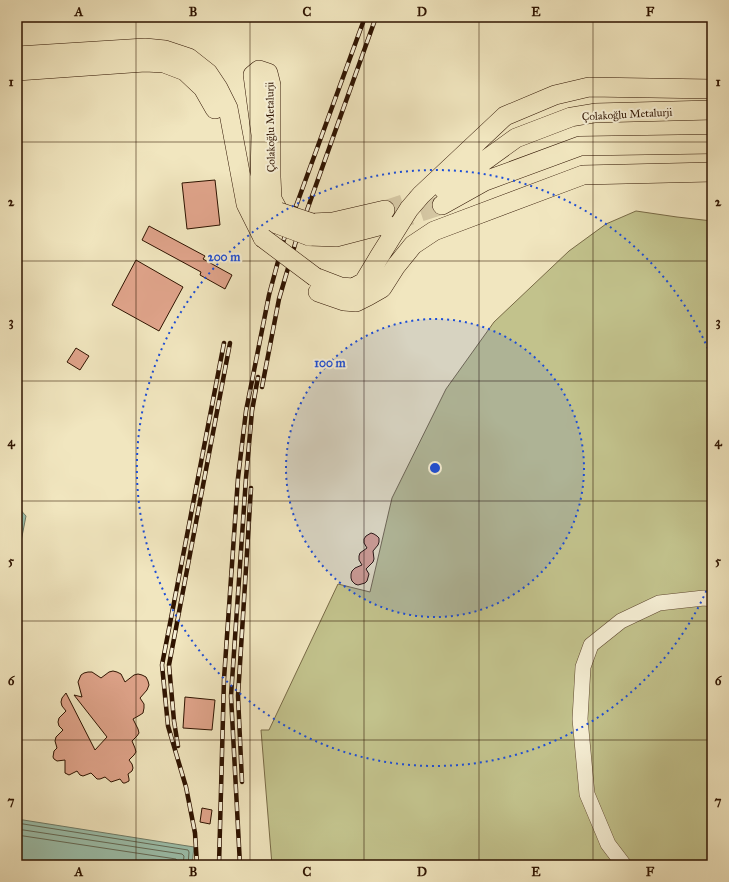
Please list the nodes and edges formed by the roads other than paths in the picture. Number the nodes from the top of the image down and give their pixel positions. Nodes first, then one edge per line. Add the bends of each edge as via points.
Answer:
1 (17, 56) edge
2 (187, 65) junction
3 (17, 71) edge
4 (712, 89) edge
5 (712, 110) edge
6 (712, 144) edge
7 (712, 172) edge
8 (386, 217) tunnel mouth
9 (278, 218) junction
10 (312, 283) junction
11 (712, 599) edge
12 (624, 865) edge

1 - 2 main road via 145,48 165,50
2 - 3 main road via 145,62
2 - 10 main road, bridge via 208,73 228,108 246,204 264,238
4 - 10 main road via 589,87 555,95 505,116 421,194 364,282 353,288
5 - 6 main road, Çolakoğlu Metalurji via 596,113 571,117 516,138 443,198 580,146
7 - 10 main road via 583,175 434,231 413,246 382,288 356,302 344,301
8 - 9 main road, bridge via 333,222 310,230
9 - 9 main road, Çolakoğlu Metalurji via 272,199 271,85 268,73 259,70 253,75 261,135 261,198 270,217
11 - 12 street via 659,603 621,621 591,645 583,667 580,719 587,794 608,844

